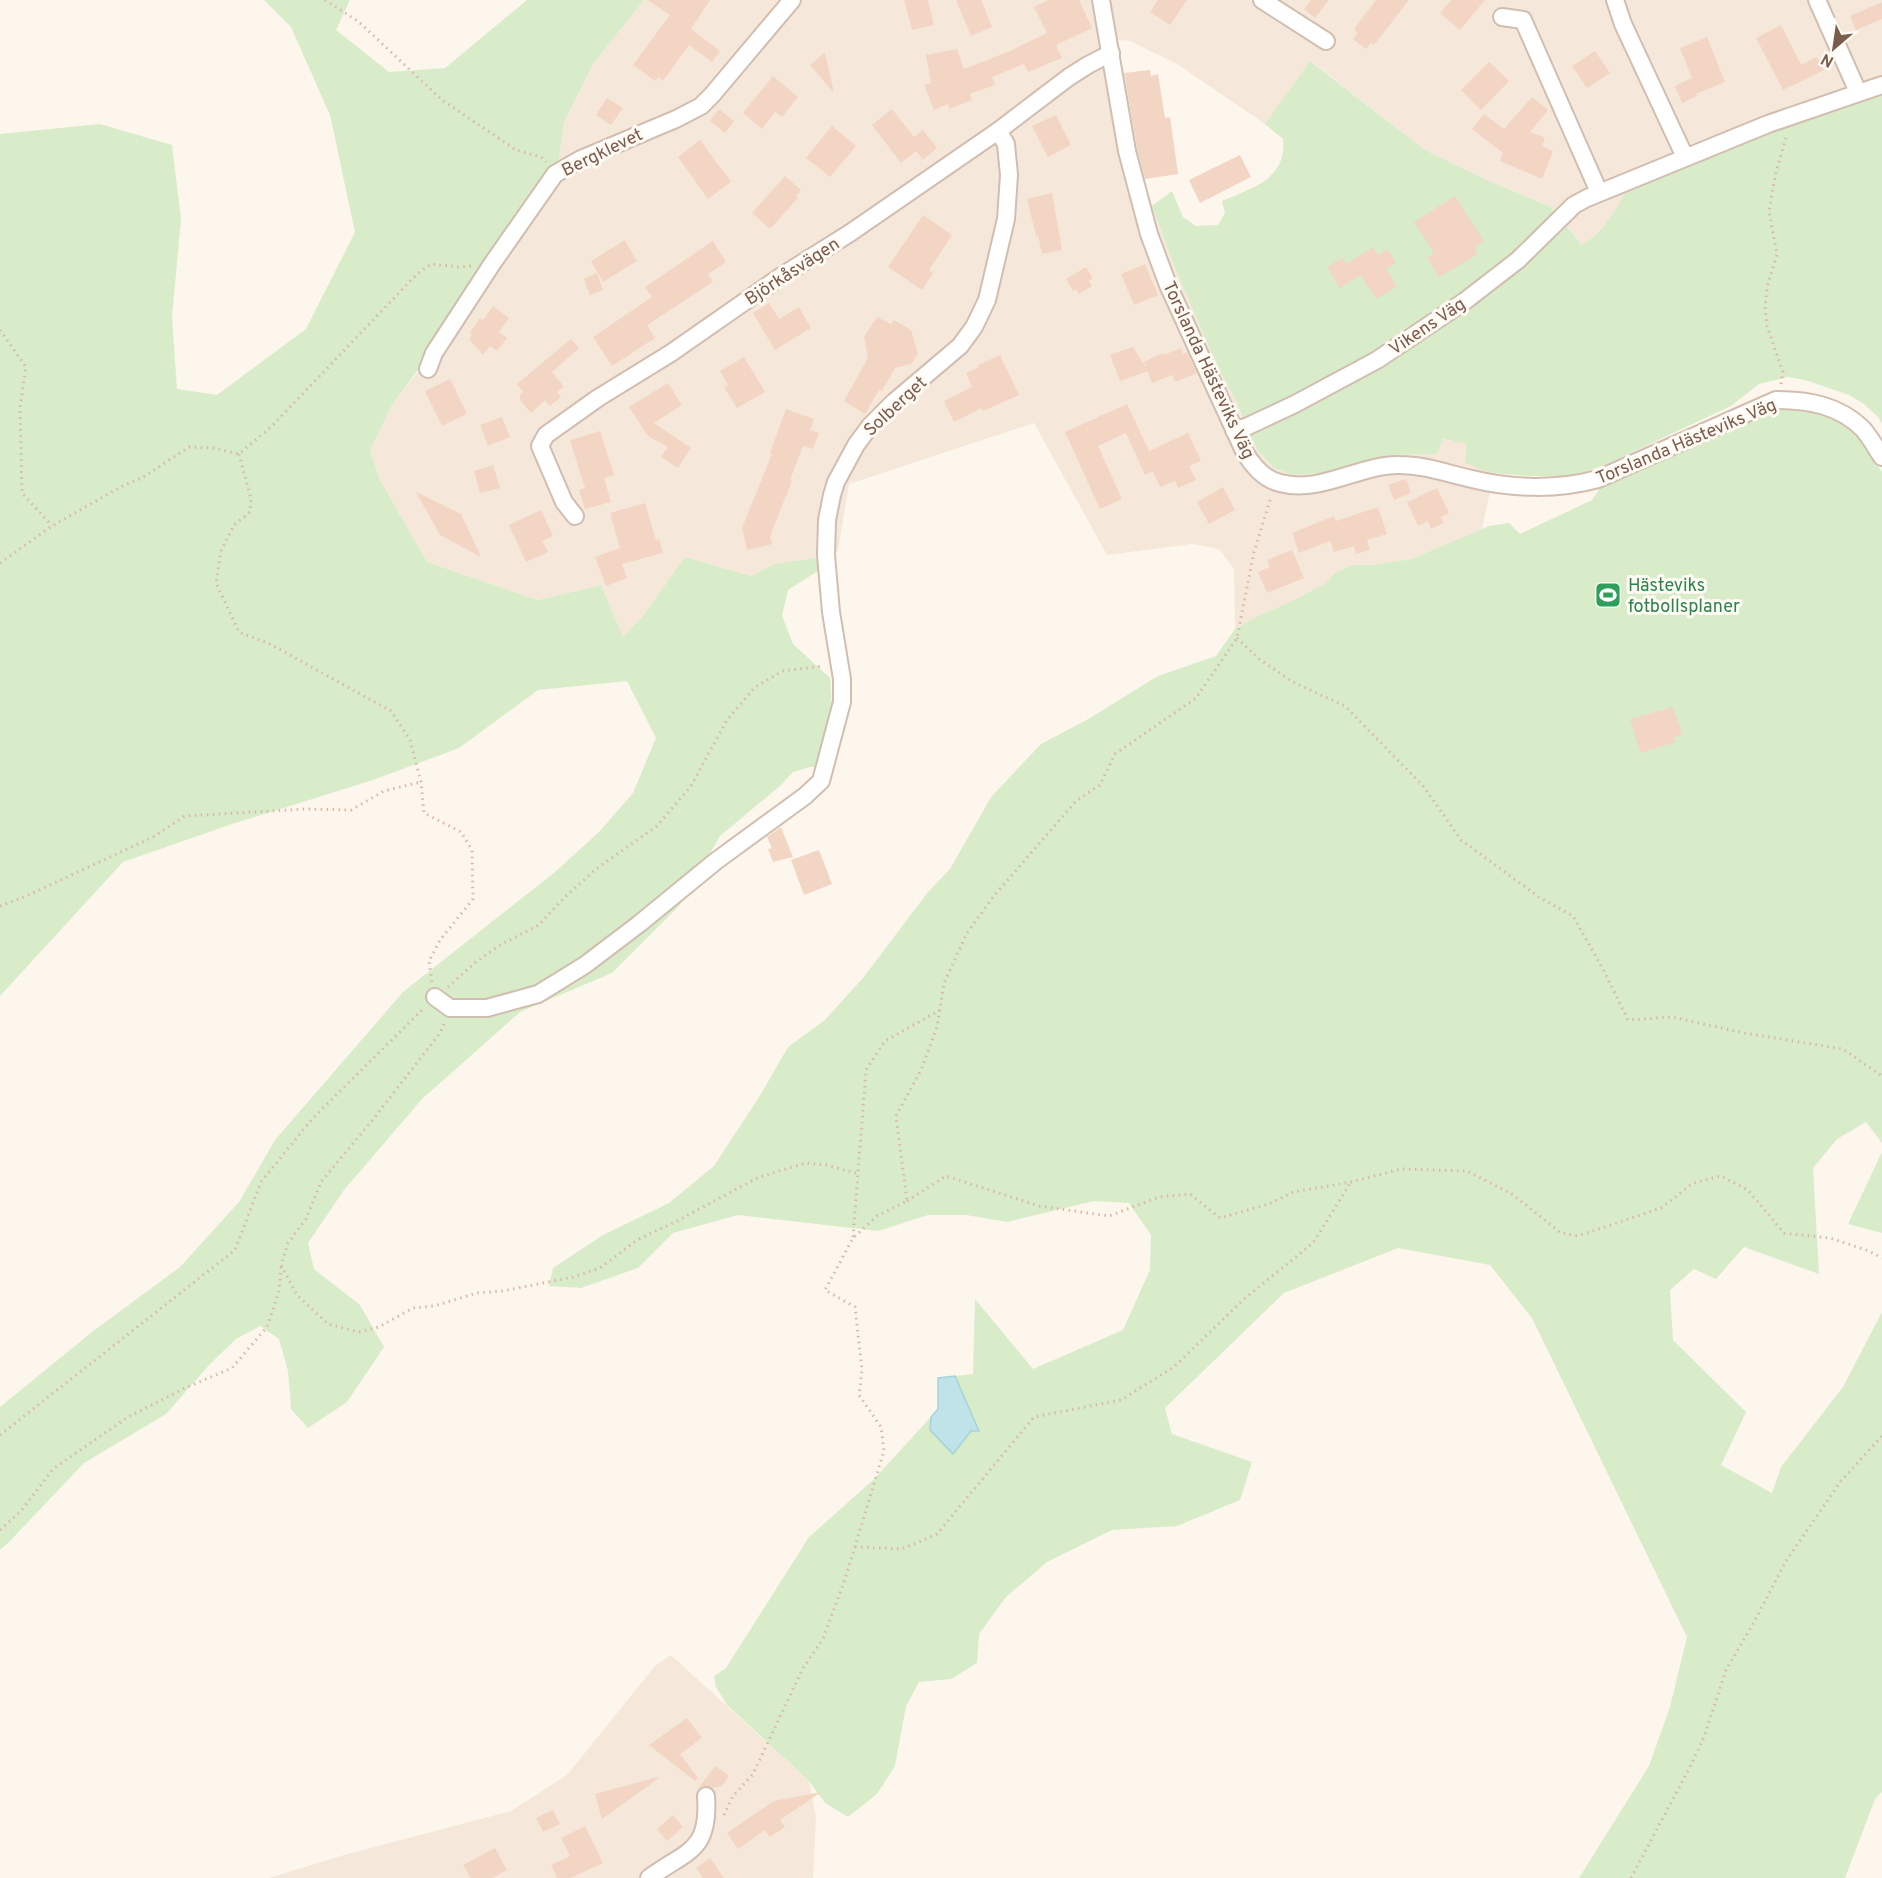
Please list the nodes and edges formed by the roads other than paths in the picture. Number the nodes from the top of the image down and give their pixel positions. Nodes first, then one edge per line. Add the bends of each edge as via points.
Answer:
1 (792, 0) edge
2 (1101, 0) edge
3 (1262, 0) edge
4 (1615, 0) edge
5 (1817, 0) edge
6 (1502, 17) dead end
7 (1326, 41) dead end
8 (1111, 53) junction
9 (1882, 85) edge
10 (1858, 92) junction
11 (998, 131) junction
12 (1685, 157) junction
13 (1599, 192) junction
14 (428, 369) dead end
15 (1234, 430) junction
16 (1882, 457) edge
17 (575, 516) dead end
18 (435, 997) road end
19 (706, 1796) dead end
20 (650, 1878) edge

1 - 14 street, Bergklevet via 701,106 555,174 434,353
2 - 8 street, Torslanda Hästeviks Väg
3 - 7 street
4 - 12 street
5 - 10 street
6 - 13 street via 1523,20
8 - 11 street, Björkåsvägen via 1069,77
8 - 15 street, Torslanda Hästeviks Väg via 1127,151 1149,234
9 - 10 street, Vikens Väg
10 - 12 street, Vikens Väg
11 - 17 street, Björkåsvägen via 546,435 540,446 564,502
11 - 18 street, Solberget via 1006,144 1009,175 1006,219 987,300 960,346 870,426 836,482 827,520 826,555 842,702 821,781 585,965 538,994 487,1008 450,1008
12 - 13 street, Vikens Väg
13 - 15 street, Vikens Väg via 1574,205 1525,253 1465,301 1377,360 1295,404
15 - 16 street, Torslanda Hästeviks Väg via 1252,465 1279,483 1299,486 1400,465 1512,486 1574,485 1598,479 1776,400 1806,400 1854,421
19 - 20 street via 705,1827 695,1848

